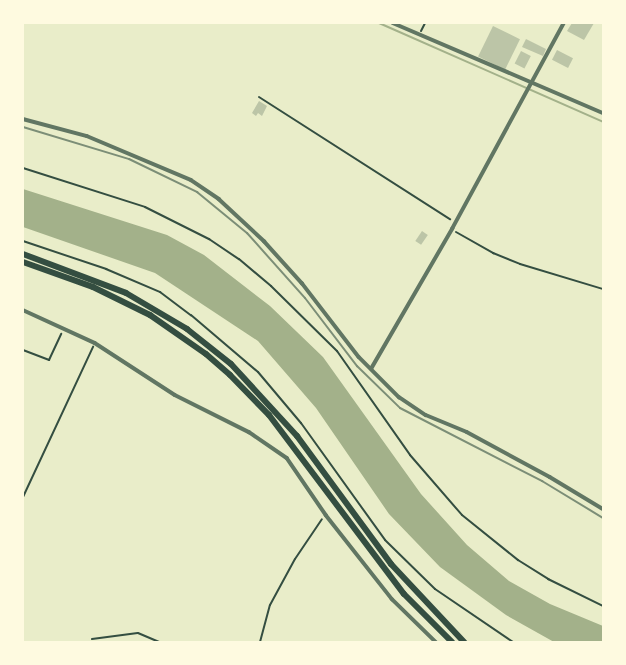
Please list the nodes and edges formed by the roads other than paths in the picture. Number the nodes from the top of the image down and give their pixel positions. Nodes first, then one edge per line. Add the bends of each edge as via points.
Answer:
1 (393, 23) edge
2 (564, 23) edge
3 (533, 82) junction
4 (603, 113) edge
5 (23, 119) edge
6 (23, 254) edge
7 (23, 262) edge
8 (23, 310) edge
9 (371, 369) junction
10 (603, 509) edge
11 (436, 642) edge
12 (452, 642) edge
13 (464, 642) edge

1 - 3 street
2 - 3 street
3 - 4 street
3 - 9 street
5 - 9 street via 87,136 155,162 219,199 302,284
6 - 13 highway via 126,293 168,317 231,364 288,425 391,564
7 - 12 highway via 124,301 180,334 214,361 269,415 384,569
8 - 11 street via 95,343 174,395 249,432 287,458 392,599
9 - 10 street via 412,407 467,432

